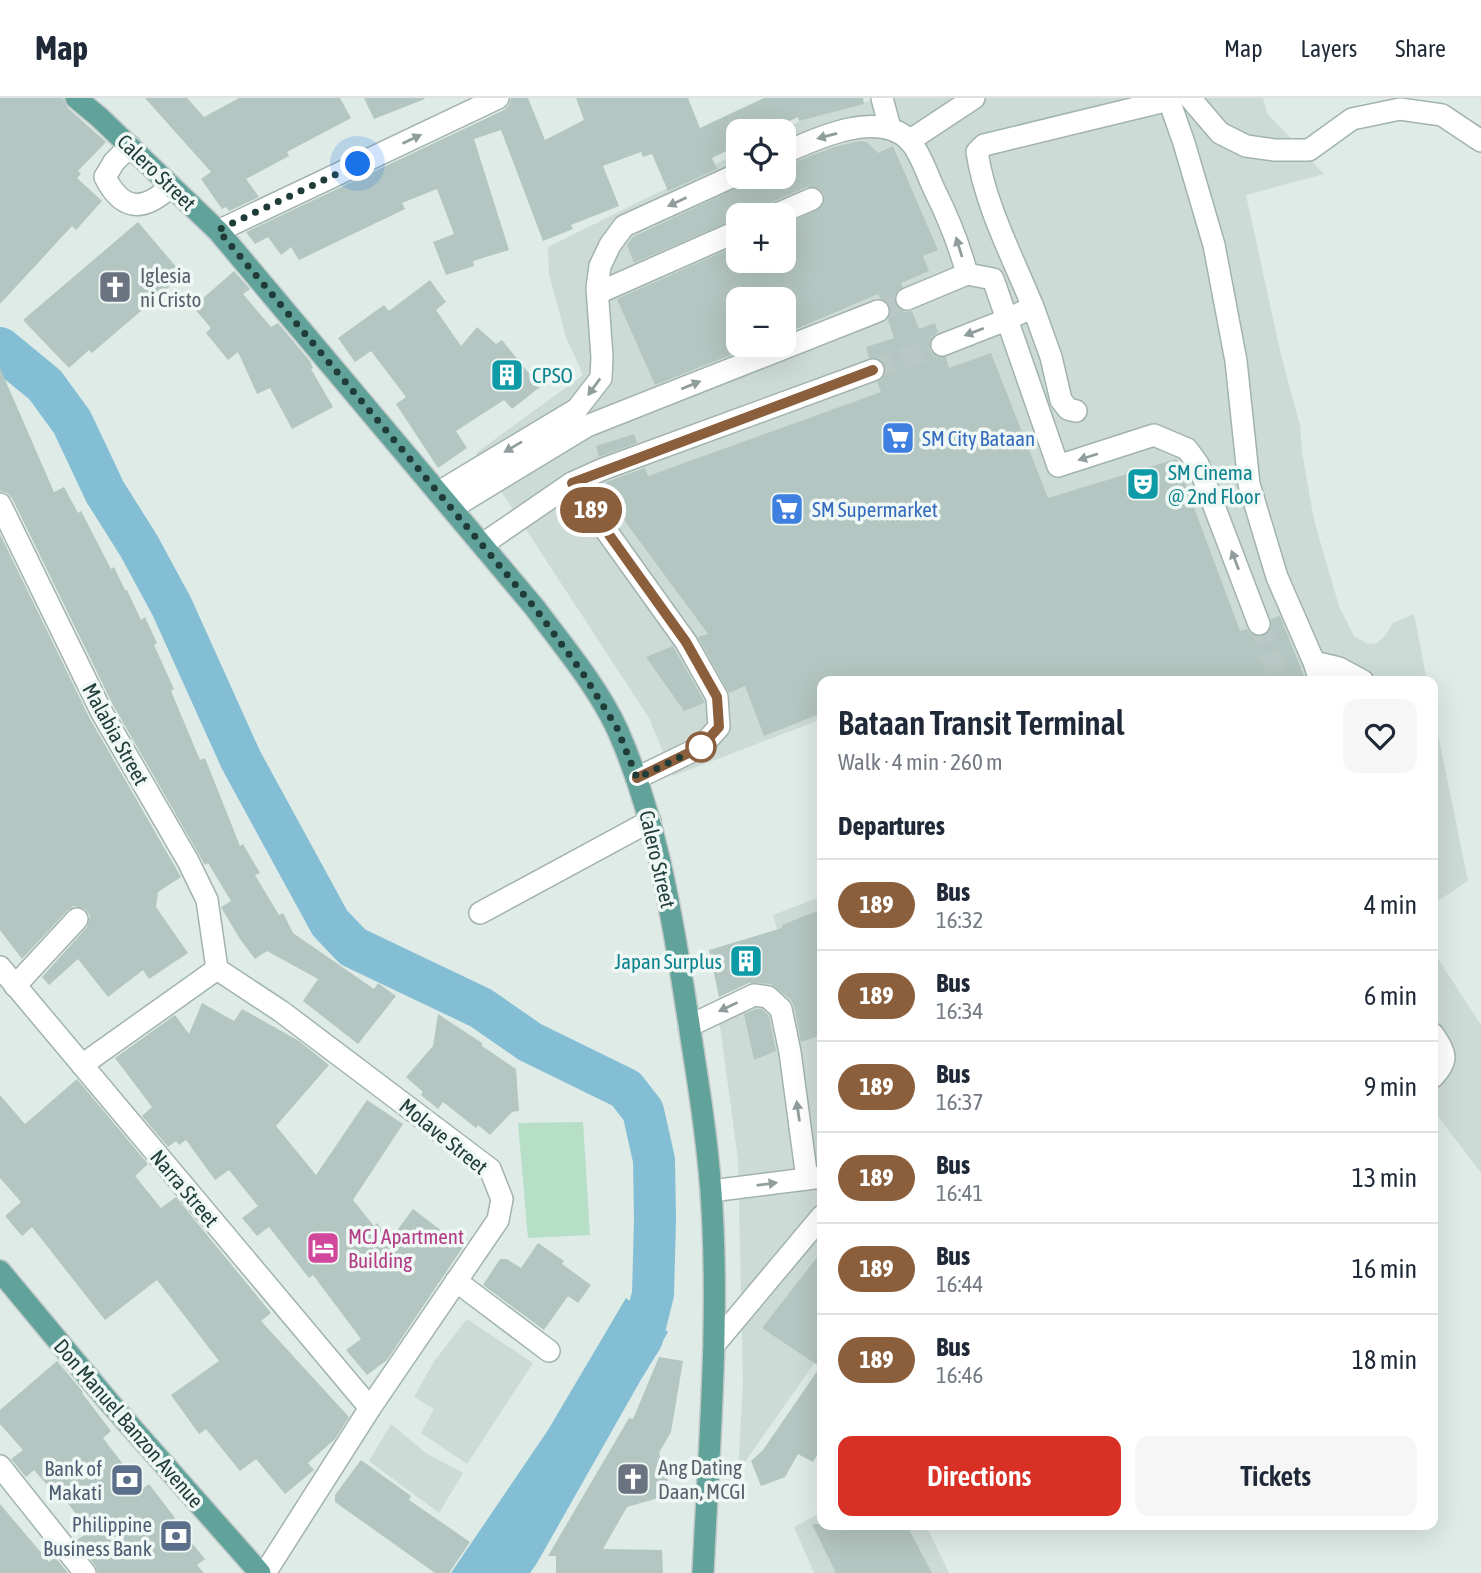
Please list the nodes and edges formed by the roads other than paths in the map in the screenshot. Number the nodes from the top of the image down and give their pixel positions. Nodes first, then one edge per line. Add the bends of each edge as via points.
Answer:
1 (76, 98) edge
2 (498, 98) edge
3 (882, 98) edge
4 (974, 98) edge
5 (1190, 98) edge
6 (890, 128) junction
7 (909, 141) junction
8 (1481, 141) edge
9 (130, 146) junction
10 (796, 147) edge
11 (726, 179) edge
12 (171, 186) junction
13 (812, 199) dead end
14 (796, 206) edge
15 (218, 230) junction
16 (726, 237) edge
17 (967, 274) junction
18 (598, 293) junction
19 (907, 299) tunnel mouth
20 (1033, 307) junction
21 (878, 311) tunnel mouth
22 (1006, 320) junction
23 (942, 345) tunnel mouth
24 (873, 370) tunnel mouth
25 (1076, 411) dead end
26 (572, 483) junction
27 (445, 500) junction
28 (0, 504) edge
29 (483, 544) junction
30 (1259, 624) tunnel mouth
31 (1317, 671) edge
32 (1354, 676) edge
33 (637, 778) junction
34 (649, 821) junction
35 (480, 913) dead end
36 (77, 919) dead end
37 (0, 967) edge
38 (217, 969) junction
39 (15, 986) junction
40 (689, 1026) junction
41 (1438, 1042) edge
42 (82, 1065) junction
43 (1438, 1072) edge
44 (815, 1178) edge
45 (711, 1191) junction
46 (817, 1222) edge
47 (0, 1273) edge
48 (456, 1281) junction
49 (714, 1345) junction
50 (549, 1351) dead end
51 (370, 1408) junction
52 (0, 1466) edge
53 (85, 1573) edge
54 (260, 1573) edge
55 (265, 1573) edge
56 (703, 1573) edge

1 - 9 main road, Calero Street
15 -> 2 street
3 - 6 street
4 - 7 street
5 - 8 street via 1220,133 1246,146 1309,150 1352,119 1400,108 1442,115
6 - 7 street
6 -> 10 street via 849,130
17 -> 7 street via 959,243
9 - 12 main road, Calero Street
9 - 12 street via 105,177 111,190 132,205 147,205
11 -> 18 street via 624,226 600,267
12 - 15 main road, Calero Street
13 - 14 street
15 - 27 main road, Calero Street
16 - 18 street
17 - 19 street
17 - 22 street via 993,279
18 -> 27 street via 601,378 577,409
20 - 22 street
20 - 25 street via 1061,400
20 - 31 street via 994,212 977,152 984,145 1169,100 1214,245 1236,361 1249,484 1277,577
27 -> 21 street via 587,426
22 -> 23 street
30 -> 22 street via 1198,464 1187,449 1154,435 1058,467
24 - 26 street
26 - 29 street
26 - 33 street via 686,642 717,697 719,727 701,747
27 - 29 main road, Calero Street
28 - 38 street, Malabia Street via 101,711 207,900
29 - 33 main road, Calero Street via 582,672 617,728
31 - 32 street via 1339,668
33 - 34 main road, Calero Street
34 - 35 street
34 - 40 main road, Calero Street via 674,929
36 - 39 street
37 - 39 street, Narra Street
38 - 42 street
38 - 48 street, Molave Street via 282,1012 490,1169 502,1199 498,1220
39 - 42 street, Narra Street
44 -> 40 street via 781,1010 768,997 754,995
40 - 45 main road, Calero Street
41 - 43 street via 1445,1052
42 - 51 street, Narra Street
45 -> 44 street
45 - 49 main road, Calero Street
46 - 49 street
47 - 54 main road, Don Manuel Banzon Avenue
48 - 50 street
48 - 51 street, Molave Street
49 - 56 main road, Calero Street
51 - 55 street, Molave Street
52 - 53 street

